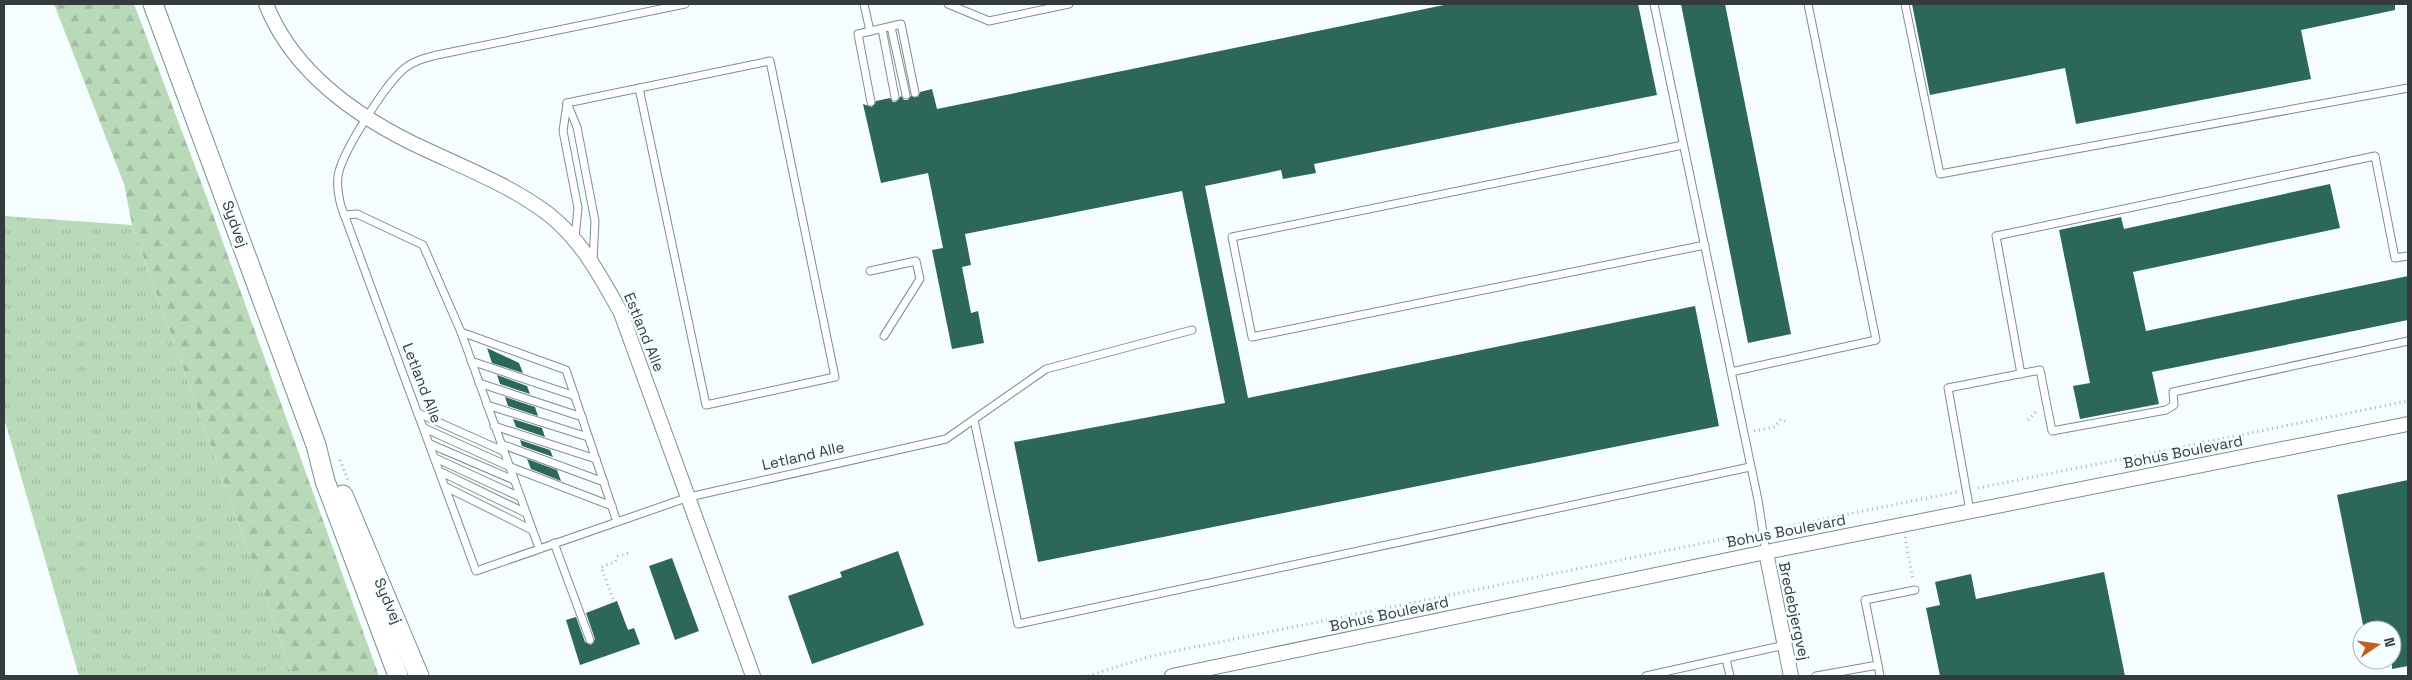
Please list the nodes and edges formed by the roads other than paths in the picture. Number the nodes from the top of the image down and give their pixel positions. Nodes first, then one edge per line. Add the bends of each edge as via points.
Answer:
1 (153, 4) edge
2 (266, 4) edge
3 (685, 4) edge
4 (864, 4) edge
5 (948, 4) edge
6 (1069, 4) edge
7 (1654, 4) edge
8 (1808, 4) edge
9 (1905, 4) edge
10 (891, 27) junction
11 (882, 29) junction
12 (870, 31) junction
13 (639, 88) junction
14 (2408, 88) edge
15 (915, 93) dead end
16 (906, 95) dead end
17 (895, 97) dead end
18 (871, 102) dead end
19 (568, 103) junction
20 (368, 119) junction
21 (1683, 145) junction
22 (344, 215) junction
23 (575, 240) junction
24 (1705, 245) junction
25 (2408, 256) edge
26 (593, 264) junction
27 (870, 271) dead end
28 (1192, 330) dead end
29 (461, 332) junction
30 (884, 336) dead end
31 (2408, 341) edge
32 (471, 361) junction
33 (1731, 372) junction
34 (2022, 374) junction
35 (479, 384) junction
36 (575, 396) junction
37 (487, 405) junction
38 (418, 413) junction
39 (582, 416) junction
40 (974, 420) junction
41 (2408, 424) edge
42 (494, 426) junction
43 (424, 428) junction
44 (588, 436) junction
45 (430, 444) junction
46 (316, 445) junction
47 (502, 447) junction
48 (435, 458) junction
49 (596, 459) junction
50 (508, 466) junction
51 (1750, 467) junction
52 (440, 472) junction
53 (514, 480) junction
54 (604, 482) junction
55 (446, 487) junction
56 (520, 497) junction
57 (689, 497) junction
58 (612, 506) junction
59 (1970, 511) junction
60 (526, 513) junction
61 (617, 522) junction
62 (532, 530) junction
63 (554, 543) junction
64 (539, 548) junction
65 (1766, 552) junction
66 (1915, 590) road end
67 (590, 640) dead end
68 (1785, 645) junction
69 (1726, 659) junction
70 (1878, 665) junction
71 (398, 676) edge
72 (419, 676) edge
73 (754, 676) edge
74 (1172, 676) edge
75 (1646, 676) edge
76 (1730, 676) edge
77 (1792, 676) edge
78 (1816, 676) edge
79 (1880, 676) edge

1 - 46 main road, Sydvej
2 - 20 street, Estland Alle via 294,52 318,82
3 - 20 lane, Letland Alle via 422,59 393,79
4 - 12 lane
5 - 6 lane via 989,21
7 - 21 lane
8 - 33 lane via 1876,340
9 - 14 lane via 1940,174
10 - 11 lane
10 - 15 lane via 901,24
10 - 16 lane
11 - 12 lane
11 - 17 lane
12 - 18 lane via 858,34
13 - 13 lane via 770,61 836,377 706,405
13 - 19 lane
19 - 23 lane via 563,131 578,208
19 - 26 lane via 595,221
20 - 22 lane, Letland Alle via 349,147 339,173 339,196
20 - 23 street, Estland Alle via 509,187 548,214
21 - 24 lane
21 - 24 lane via 1232,237 1252,336
22 - 29 lane via 357,214 423,245
22 - 38 lane, Letland Alle
23 - 26 street, Estland Alle
24 - 33 lane
25 - 34 lane via 2396,258 2374,156 1996,236
26 - 57 street, Estland Alle via 621,313
27 - 30 lane via 916,261 920,279
28 - 40 lane, Letland Alle via 1046,369
29 - 32 lane
29 - 36 lane via 566,370
31 - 34 lane via 2173,392 2174,404 2166,410 2052,431 2040,370
32 - 35 lane
32 - 36 lane
33 - 51 lane
34 - 59 lane via 1948,388
35 - 37 lane
35 - 39 lane
36 - 39 lane
37 - 42 lane
37 - 44 lane
38 - 43 lane, Letland Alle
38 - 47 lane
39 - 44 lane
40 - 51 lane via 1018,624
40 - 57 lane, Letland Alle via 946,439
41 - 59 street, Bohus Boulevard
42 - 47 lane
42 - 49 lane
43 - 45 lane, Letland Alle
43 - 50 lane
44 - 49 lane
45 - 48 lane, Letland Alle
45 - 53 lane
46 - 71 main road, Sydvej via 326,481
46 - 72 main road, Sydvej via 335,477
47 - 50 lane
47 - 54 lane
48 - 52 lane, Letland Alle
48 - 56 lane
49 - 54 lane
50 - 53 lane
50 - 58 lane
51 - 65 lane
52 - 55 lane, Letland Alle
52 - 60 lane
53 - 56 lane
54 - 58 lane
55 - 62 lane
55 - 64 lane, Letland Alle via 476,571
56 - 60 lane
57 - 61 lane, Letland Alle
57 - 73 street, Estland Alle
58 - 61 lane
59 - 65 street, Bohus Boulevard
60 - 62 lane
61 - 63 lane, Letland Alle
62 - 64 lane
63 - 64 lane, Letland Alle
63 - 67 lane
65 - 68 street, Bredebjergvej
65 - 74 street, Bohus Boulevard
66 - 70 lane via 1865,600
68 - 69 lane
68 - 77 street, Bredebjergvej
69 - 75 lane
69 - 76 lane
70 - 78 lane
70 - 79 lane

